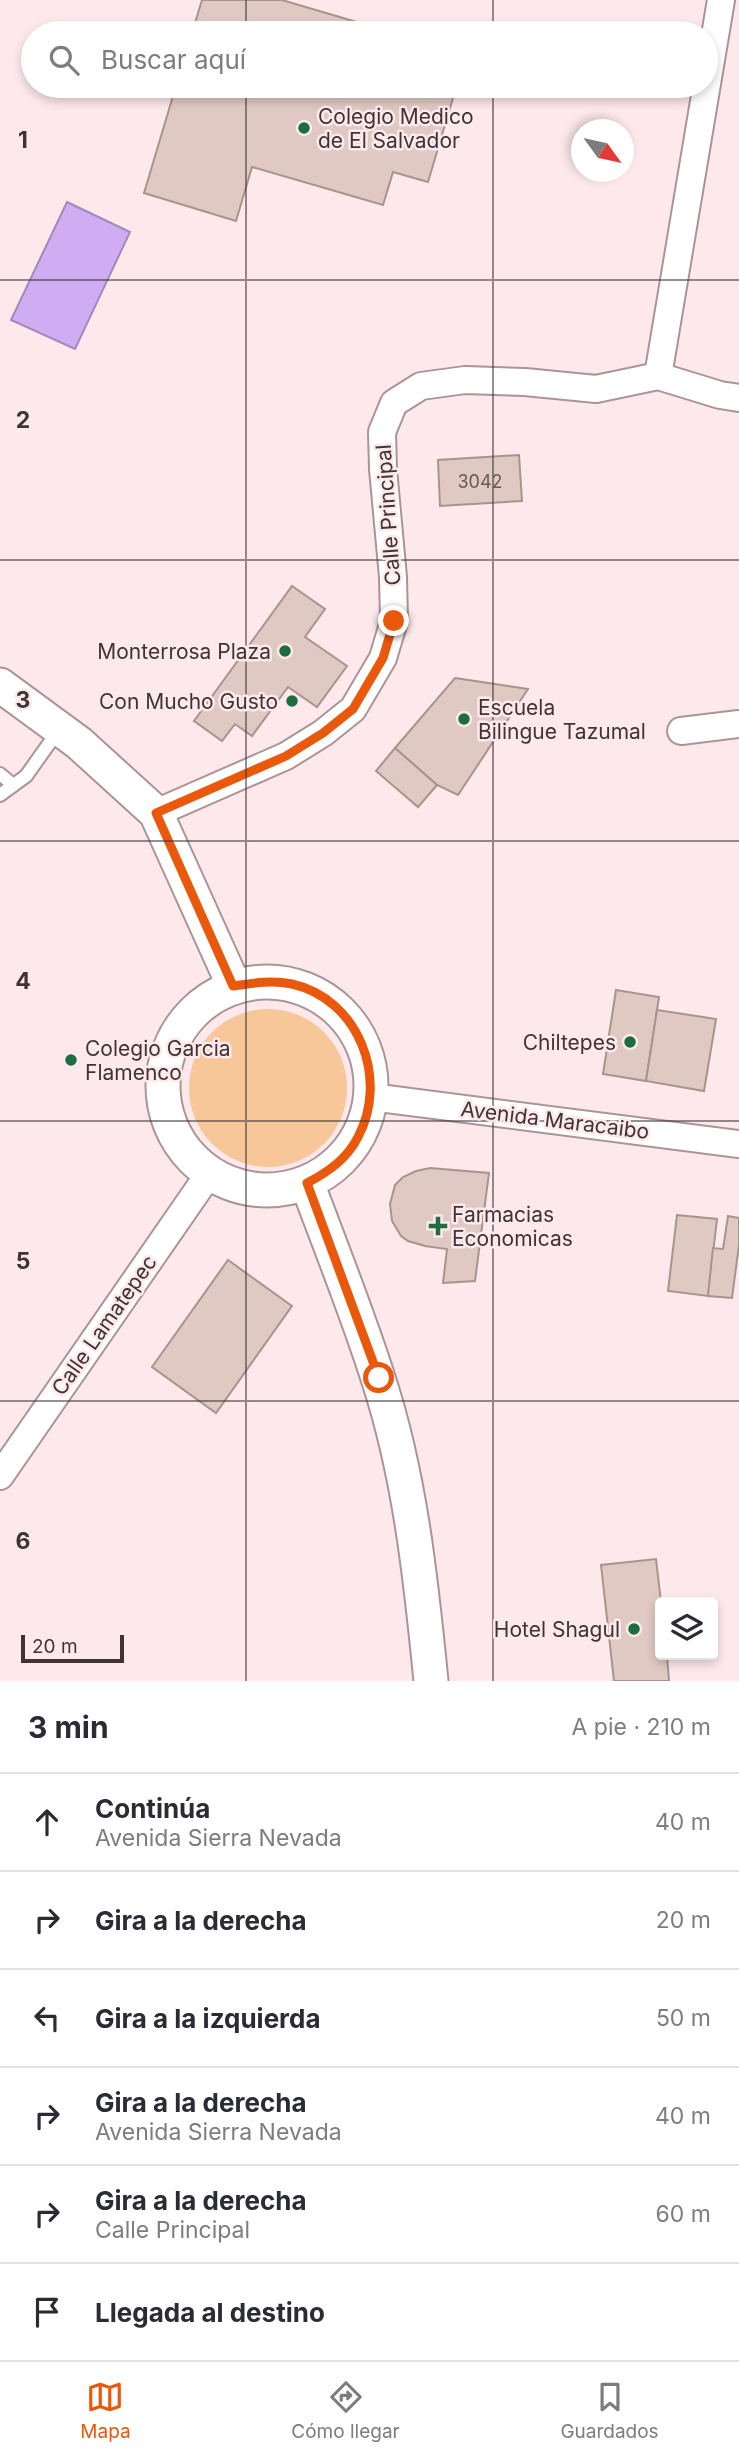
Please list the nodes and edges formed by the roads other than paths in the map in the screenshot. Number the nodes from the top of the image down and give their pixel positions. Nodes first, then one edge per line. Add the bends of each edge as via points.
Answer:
1 (721, 0) edge
2 (717, 21) edge
3 (705, 98) edge
4 (658, 376) junction
5 (739, 398) edge
6 (0, 685) edge
7 (739, 724) edge
8 (60, 728) junction
9 (681, 731) dead end
10 (0, 774) edge
11 (13, 785) junction
12 (0, 795) edge
13 (156, 813) junction
14 (233, 986) junction
15 (371, 1097) junction
16 (739, 1144) edge
17 (209, 1174) junction
18 (307, 1183) junction
19 (0, 1476) edge
20 (431, 1681) edge

1 - 2 street
3 - 4 street
4 - 5 street, Calle Principal
4 - 13 street, Calle Principal via 596,389 465,380 421,386 394,403 382,432 394,621 383,658 353,709 323,733 286,756
6 - 8 street
7 - 9 street
8 - 11 lane via 26,776
8 - 13 street
10 - 11 lane
11 - 12 lane
13 - 14 street
14 - 15 street via 262,981 292,984 320,995 344,1014 370,1067
14 - 17 street via 186,1019 170,1045 162,1073 163,1102 171,1130 187,1155
15 - 16 street, Avenida Maracaibo
15 - 18 street via 357,1139 344,1157
17 - 18 street via 256,1191
17 - 19 street, Calle Lamatepec
18 - 20 street via 379,1378 389,1418 416,1546

